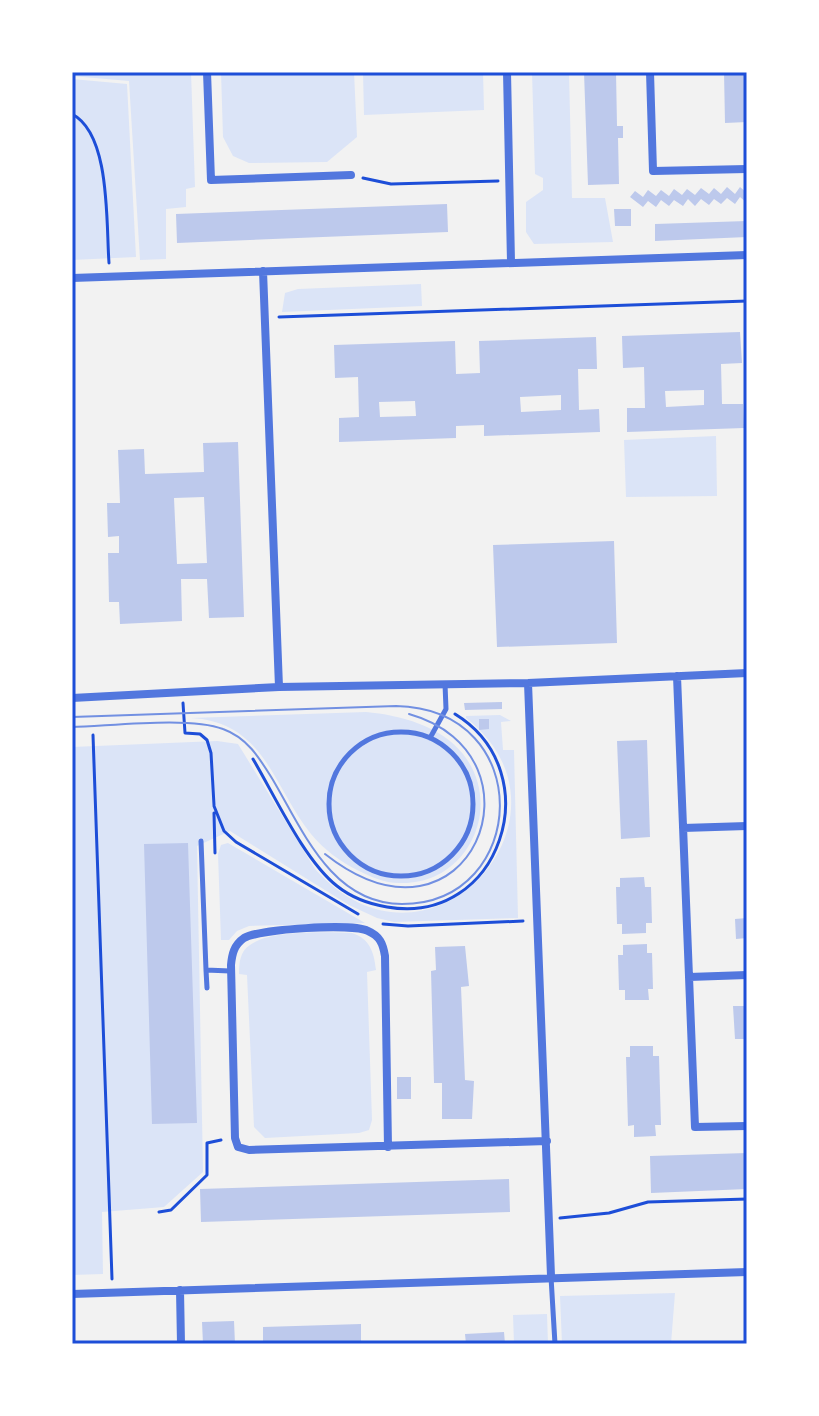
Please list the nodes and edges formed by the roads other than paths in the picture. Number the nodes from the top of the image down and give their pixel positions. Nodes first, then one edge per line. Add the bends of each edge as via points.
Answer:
1 (207, 72) edge
2 (507, 72) edge
3 (650, 72) edge
4 (747, 169) edge
5 (351, 175) road end
6 (747, 255) edge
7 (511, 262) junction
8 (263, 271) junction
9 (72, 278) edge
10 (747, 673) edge
11 (677, 676) junction
12 (528, 683) junction
13 (445, 684) junction
14 (279, 687) junction
15 (72, 698) edge
16 (430, 738) junction
17 (747, 826) edge
18 (683, 828) junction
19 (201, 841) dead end
20 (206, 970) junction
21 (230, 971) junction
22 (747, 975) edge
23 (689, 977) junction
24 (207, 988) dead end
25 (747, 1126) edge
26 (547, 1141) junction
27 (388, 1147) junction
28 (747, 1272) edge
29 (551, 1276) junction
30 (180, 1290) junction
31 (72, 1294) edge
32 (181, 1344) edge
33 (555, 1344) edge

1 - 5 street via 211,180
2 - 7 street
3 - 4 street via 653,171
6 - 7 street
7 - 8 street
8 - 9 street
8 - 14 street
10 - 11 street
11 - 12 street
11 - 18 street
12 - 13 street
12 - 26 street
13 - 14 street
13 - 16 lane via 446,709
14 - 15 street
16 - 16 lane via 399,731 370,739 348,756 335,779 329,801 335,833 351,856 374,870 401,876 427,871 453,855 468,833 474,806 469,779 455,756
17 - 18 street
18 - 23 street
19 - 20 lane
20 - 21 lane
20 - 24 lane
21 - 27 street via 238,1147
21 - 27 street via 236,946 261,932 354,928 380,939 385,956
22 - 23 street
23 - 25 street via 695,1127
26 - 27 street
26 - 29 street
28 - 29 street
29 - 30 street
29 - 33 lane
30 - 31 street
30 - 32 street

